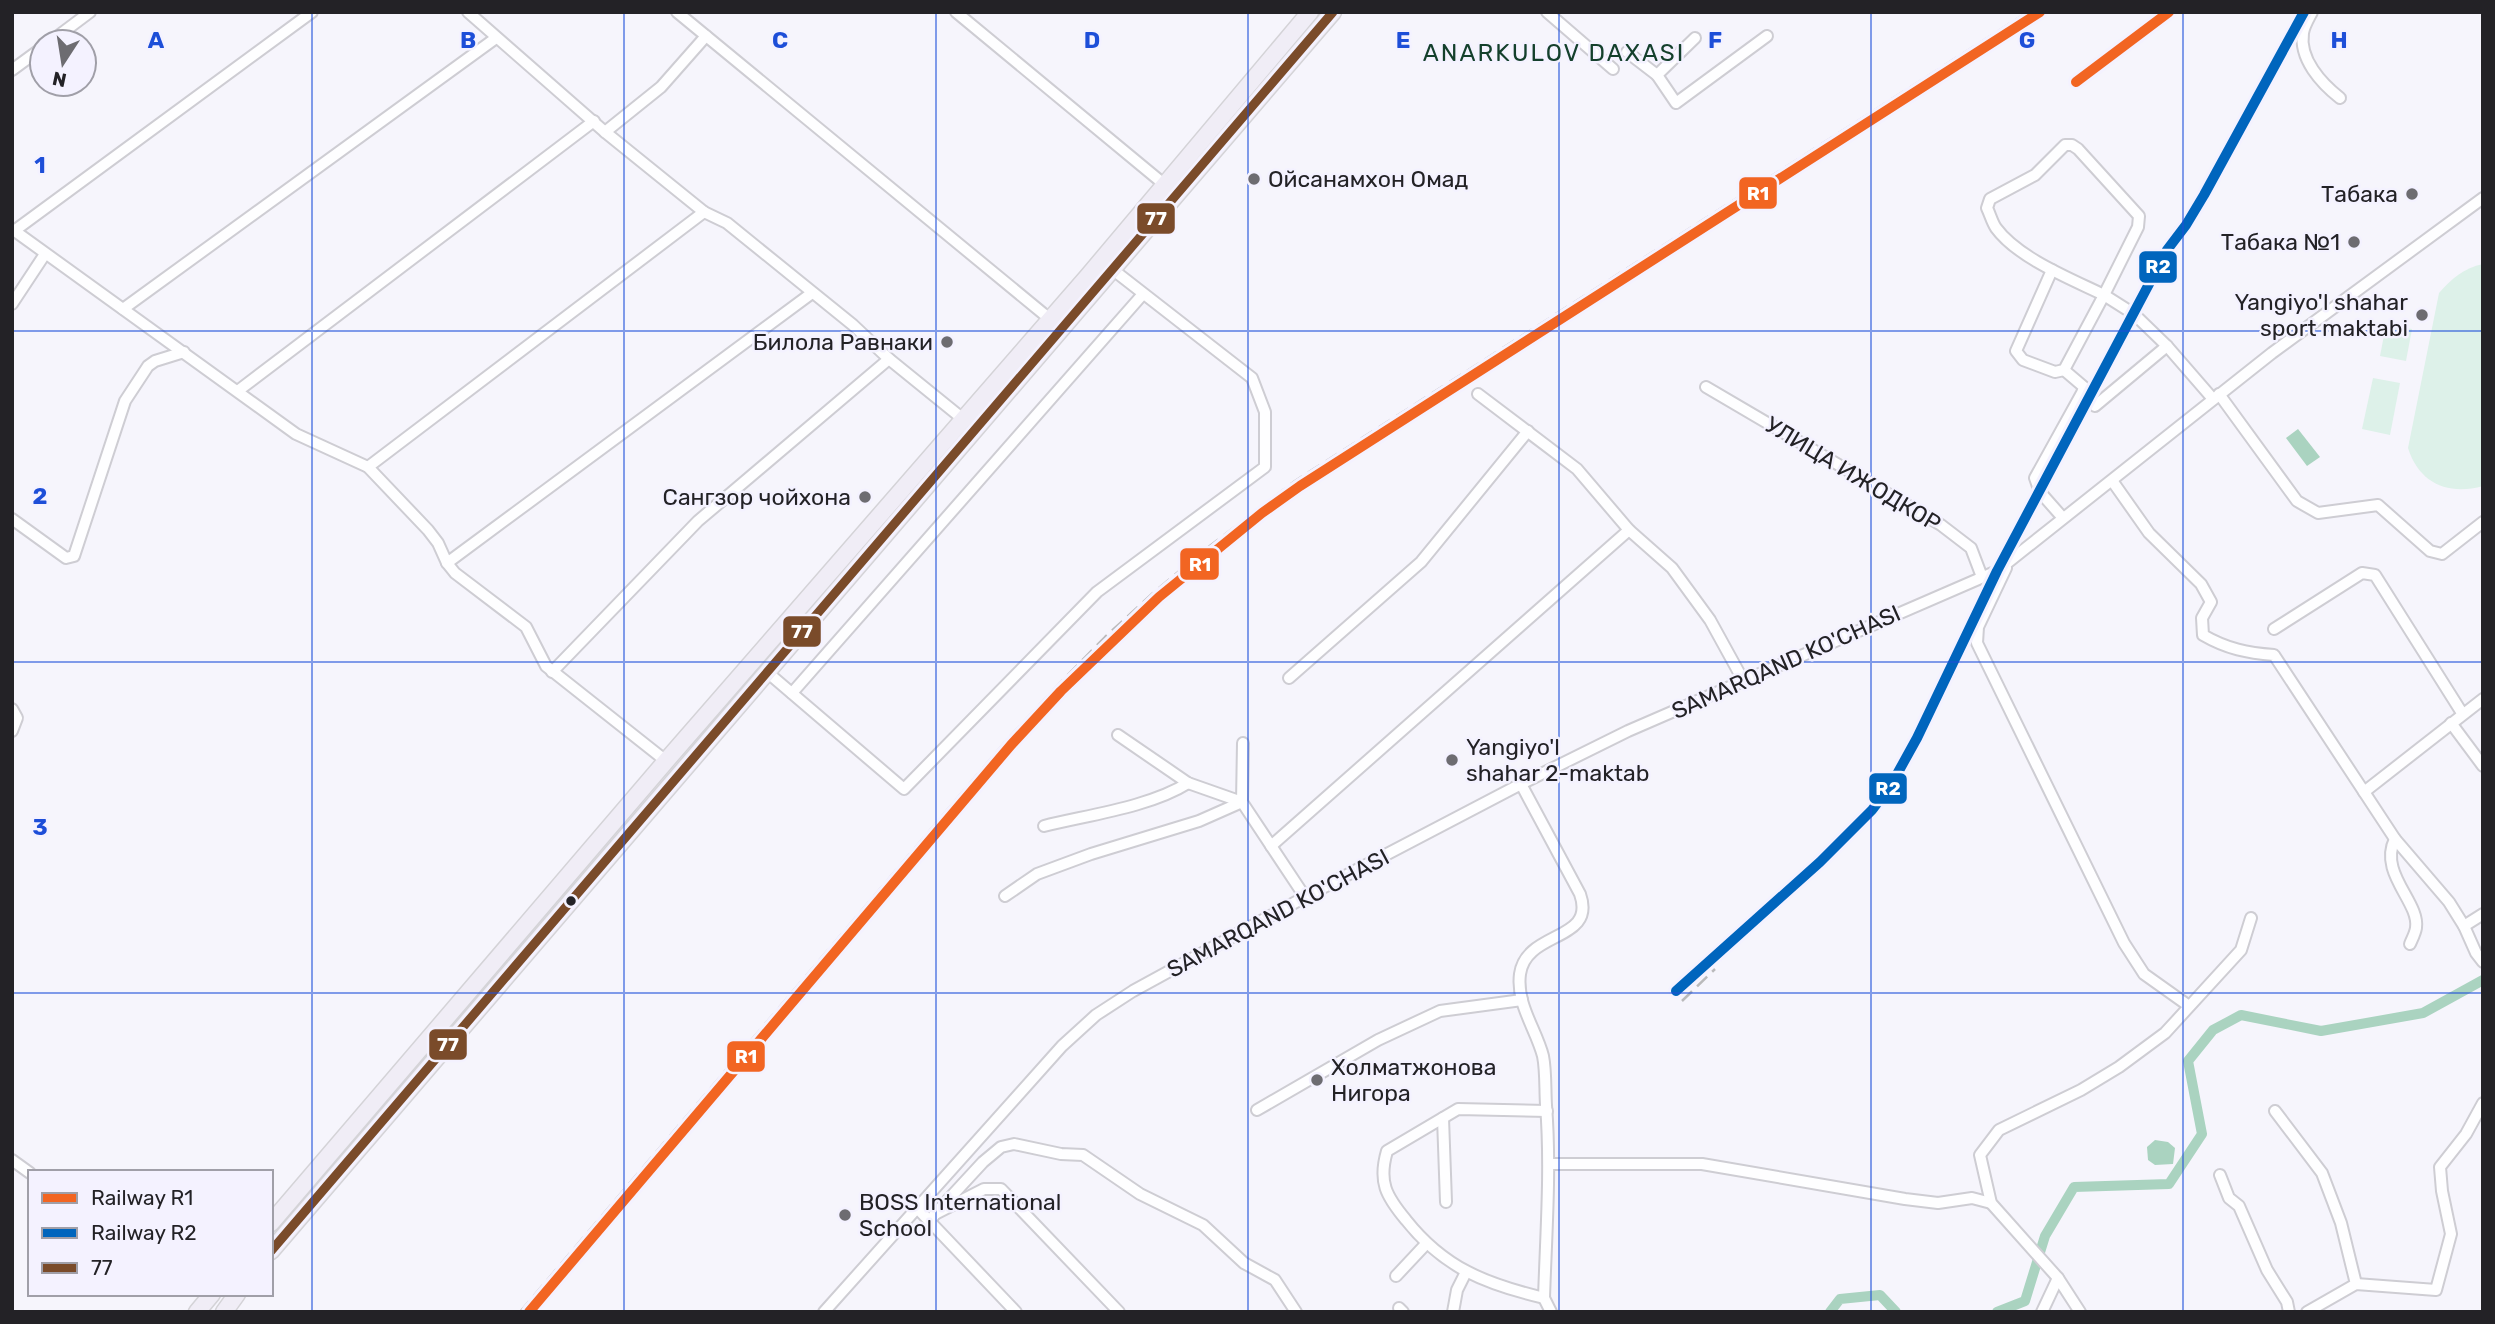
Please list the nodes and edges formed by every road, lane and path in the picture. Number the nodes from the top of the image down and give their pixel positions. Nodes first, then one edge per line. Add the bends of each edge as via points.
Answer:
1 (90, 12) edge
2 (312, 12) edge
3 (468, 12) edge
4 (677, 12) edge
5 (956, 12) edge
6 (1310, 12) edge
7 (1333, 12) edge
8 (1547, 12) edge
9 (2312, 12) edge
10 (69, 28) edge
11 (706, 36) junction
12 (1767, 36) dead end
13 (496, 38) junction
14 (1695, 38) dead end
15 (1627, 52) dead end
16 (28, 58) edge
17 (1614, 69) dead end
18 (12, 70) edge
19 (1657, 75) junction
20 (2340, 98) dead end
21 (594, 121) junction
22 (605, 132) junction
23 (1165, 185) junction
24 (2483, 198) edge
25 (704, 212) junction
26 (13, 230) edge
27 (45, 254) junction
28 (1112, 269) junction
29 (2052, 270) junction
30 (813, 293) junction
31 (1143, 294) junction
32 (2104, 295) junction
33 (12, 304) edge
34 (123, 309) junction
35 (1051, 320) junction
36 (2167, 346) junction
37 (184, 352) junction
38 (889, 359) junction
39 (2064, 370) junction
40 (1006, 382) junction
41 (1706, 387) dead end
42 (239, 390) junction
43 (1478, 394) dead end
44 (2216, 397) junction
45 (2095, 406) dead end
46 (963, 419) junction
47 (1528, 430) junction
48 (368, 467) junction
49 (2113, 482) junction
50 (2063, 518) junction
51 (12, 519) edge
52 (2483, 522) edge
53 (1629, 530) junction
54 (2011, 560) junction
55 (447, 563) junction
56 (1982, 577) junction
57 (2274, 629) dead end
58 (552, 672) junction
59 (767, 672) junction
60 (1289, 678) dead end
61 (1743, 680) junction
62 (792, 693) junction
63 (2483, 699) edge
64 (12, 709) edge
65 (2462, 713) junction
66 (2451, 723) junction
67 (12, 731) edge
68 (1118, 735) dead end
69 (1242, 743) dead end
70 (666, 761) junction
71 (2483, 766) edge
72 (1188, 783) junction
73 (1521, 784) junction
74 (2364, 792) junction
75 (1242, 802) junction
76 (1044, 826) dead end
77 (2395, 839) junction
78 (1271, 846) junction
79 (1005, 896) dead end
80 (1305, 897) junction
81 (2483, 914) edge
82 (2251, 918) dead end
83 (2465, 926) junction
84 (2410, 944) dead end
85 (2483, 962) edge
86 (1522, 1000) junction
87 (2189, 1006) junction
88 (2483, 1103) edge
89 (1257, 1110) dead end
90 (1547, 1111) junction
91 (2275, 1111) dead end
92 (1443, 1118) junction
93 (12, 1160) edge
94 (1549, 1164) junction
95 (28, 1172) edge
96 (2220, 1175) dead end
97 (1446, 1202) dead end
98 (1991, 1203) junction
99 (917, 1208) junction
100 (933, 1217) junction
101 (273, 1221) edge
102 (1426, 1244) junction
103 (273, 1249) edge
104 (1466, 1272) junction
105 (1396, 1276) dead end
106 (2058, 1278) junction
107 (2356, 1284) junction
108 (210, 1296) edge
109 (235, 1296) edge
110 (1544, 1298) junction
111 (197, 1312) edge
112 (223, 1312) edge
113 (824, 1312) edge
114 (1016, 1312) edge
115 (1119, 1312) edge
116 (1296, 1312) edge
117 (1453, 1312) edge
118 (1551, 1312) edge
119 (2042, 1312) edge
120 (2080, 1312) edge
121 (2289, 1312) edge
122 (2307, 1312) edge

1 - 10 street
2 - 26 street
3 - 13 street
4 - 11 street
5 - 23 street
6 - 23 main road
7 - 28 main road
8 - 17 street
9 - 20 street via 2303,33 2306,59 2324,85
11 - 22 street via 661,87
11 - 35 street
12 - 19 street via 1676,103
13 - 21 street
13 - 34 street
14 - 19 street
15 - 19 street
16 - 18 street
21 - 22 street
21 - 42 street
22 - 25 street
23 - 35 main road
24 - 44 street, SAMARQAND KO'CHASI
25 - 30 street via 727,223
25 - 48 street
26 - 27 street
27 - 33 street
27 - 34 street
28 - 31 street
28 - 40 main road
29 - 32 street
29 - 32 street via 1997,229 1987,208 1990,199 2035,174 2065,145 2072,145 2139,216 2138,227
29 - 39 street via 2016,351 2023,360 2055,372
30 - 38 street
30 - 55 street
31 - 62 street
31 - 62 street via 1252,378 1265,412 1265,467 1097,592 904,789
32 - 36 street via 2134,314
32 - 39 street
34 - 37 street
35 - 40 main road
36 - 44 street
36 - 45 street
37 - 42 street
37 - 51 street via 148,366 125,401 74,556 66,558
38 - 46 street
38 - 58 street via 698,521
39 - 50 street via 2084,387 2035,478 2040,492
40 - 46 main road
40 - 59 main road
41 - 56 street, УЛИЦА ИЖОДКОР via 1941,525 1971,548
42 - 48 street via 296,434
43 - 47 street
44 - 49 street, SAMARQAND KO'CHASI
44 - 52 street via 2297,501 2318,513 2378,505 2430,551 2442,554
46 - 70 main road
47 - 53 street via 1577,469
47 - 60 street via 1422,562
48 - 55 street via 428,530
49 - 50 street, SAMARQAND KO'CHASI
49 - 74 street via 2149,533 2201,584 2211,601 2202,618 2203,635 2244,653 2274,655
50 - 54 street, SAMARQAND KO'CHASI
53 - 61 street via 1672,568 1710,620
53 - 78 street
54 - 56 street, SAMARQAND KO'CHASI
54 - 87 street via 1978,627 1977,643 2124,943 2144,974
55 - 58 street via 526,627 542,662
56 - 61 street, SAMARQAND KO'CHASI
57 - 65 street via 2362,573 2375,575
58 - 70 street
59 - 62 street
59 - 103 main road
61 - 73 street, SAMARQAND KO'CHASI
63 - 65 street
64 - 67 street via 17,718
65 - 66 street
66 - 71 street
66 - 74 street
68 - 72 street
69 - 75 street
70 - 101 main road
72 - 75 street
72 - 76 street via 1172,793
73 - 80 street, SAMARQAND KO'CHASI
73 - 86 street via 1580,894 1583,909 1574,926 1535,947 1525,958 1519,981
74 - 77 street
75 - 78 street
75 - 79 street via 1199,821 1037,874
77 - 83 street
77 - 84 street via 2391,858 2417,927
78 - 80 street
80 - 99 street, SAMARQAND KO'CHASI via 1096,1015
81 - 83 street
82 - 87 street via 2241,950
83 - 85 street
86 - 89 street via 1440,1011 1378,1040
86 - 90 street via 1543,1057
87 - 98 street via 2165,1033 2119,1067 1999,1130 1980,1155
88 - 107 street via 2440,1167 2451,1234 2436,1290
90 - 92 street via 1458,1109
90 - 94 street
91 - 107 street via 2322,1173 2341,1223
92 - 97 street
92 - 102 street via 1387,1151 1381,1170 1388,1197
93 - 95 street
94 - 98 street via 1702,1164 1905,1199 1938,1203 1972,1198
94 - 110 street
96 - 121 street
98 - 106 street
99 - 100 street
99 - 113 street, SAMARQAND KO'CHASI
100 - 114 street
100 - 115 street via 984,1189 1002,1189
100 - 116 street via 1001,1147 1014,1144 1083,1156 1140,1194 1203,1225 1244,1263 1275,1280
102 - 104 street
102 - 105 street
104 - 110 street
104 - 117 street
106 - 119 street
106 - 120 street
107 - 122 street
108 - 111 main road
109 - 112 main road
110 - 118 street

